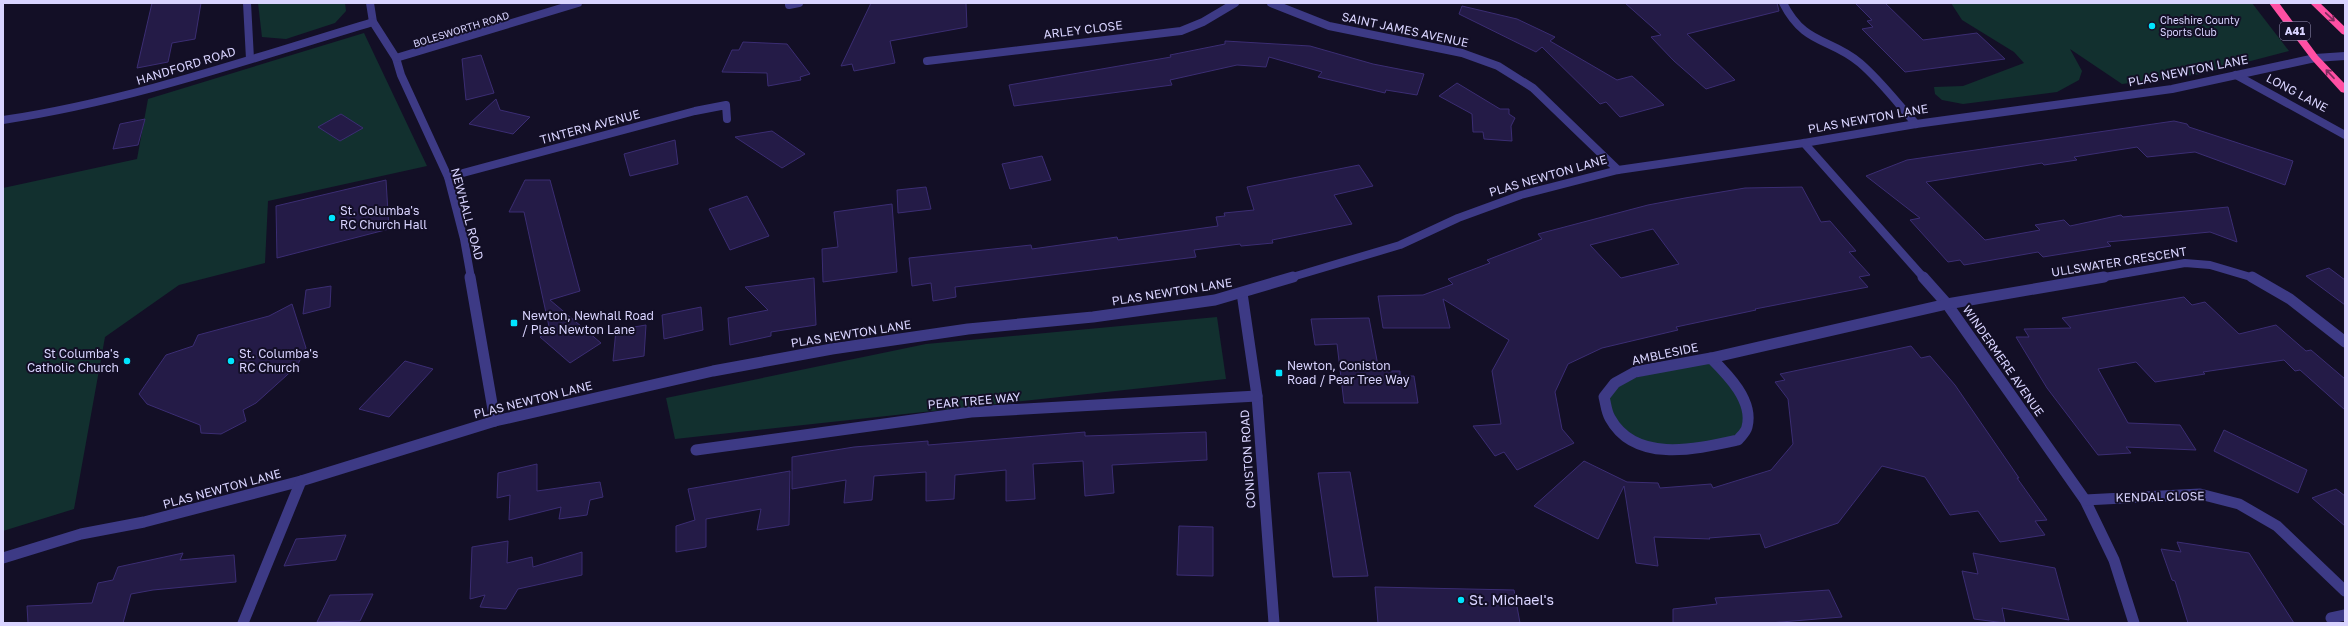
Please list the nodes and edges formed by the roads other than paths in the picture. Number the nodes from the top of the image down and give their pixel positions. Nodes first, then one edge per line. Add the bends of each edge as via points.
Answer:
1 (247, 3) edge
2 (370, 3) edge
3 (578, 3) edge
4 (799, 3) edge
5 (1235, 3) edge
6 (1271, 3) edge
7 (1783, 3) edge
8 (2274, 3) edge
9 (2315, 3) edge
10 (790, 5) dead end
11 (373, 22) junction
12 (2345, 32) edge
13 (2345, 56) edge
14 (396, 58) junction
15 (2315, 58) junction
16 (250, 59) junction
17 (927, 62) dead end
18 (2236, 75) junction
19 (2345, 90) edge
20 (3, 120) edge
21 (727, 120) dead end
22 (1916, 124) junction
23 (2345, 135) edge
24 (1804, 143) junction
25 (1618, 170) junction
26 (448, 177) junction
27 (1242, 293) junction
28 (1947, 304) junction
29 (2345, 342) edge
30 (1711, 358) junction
31 (1257, 396) junction
32 (495, 421) junction
33 (696, 450) dead end
34 (301, 481) junction
35 (2085, 500) junction
36 (3, 558) edge
37 (2345, 591) edge
38 (2345, 615) edge
39 (2331, 618) dead end
40 (242, 623) edge
41 (1274, 623) edge
42 (2134, 623) edge

1 - 16 street
2 - 11 street, NEWHALL ROAD
3 - 14 street, BOLESWORTH ROAD
4 - 10 street
5 - 17 street, ARLEY CLOSE via 1203,22 1181,31
6 - 25 street, SAINT JAMES AVENUE via 1330,26 1462,53 1498,66 1533,88
7 - 22 street via 1789,18 1801,32 1838,49 1859,63
8 - 15 highway, A41
9 -> 12 highway, A41
11 - 14 street, NEWHALL ROAD
11 - 16 street, HANDFORD ROAD
13 - 15 street, PLAS NEWTON LANE
14 - 26 street, NEWHALL ROAD via 401,75
15 - 18 street, PLAS NEWTON LANE
19 -> 15 highway, A41
16 - 20 street, HANDFORD ROAD via 83,108
18 - 22 street, PLAS NEWTON LANE via 2172,90
18 - 23 street, LONG LANE
21 - 26 street, TINTERN AVENUE via 726,106 696,111
22 - 24 street, PLAS NEWTON LANE
24 - 25 street, PLAS NEWTON LANE
24 - 28 street, WINDERMERE AVENUE
25 - 27 street, PLAS NEWTON LANE via 1521,195 1458,218 1400,245
26 - 32 street, NEWHALL ROAD via 464,239
27 - 31 street, CONISTON ROAD
27 - 32 street, PLAS NEWTON LANE via 1216,300 1093,317 968,329 832,349 676,379
28 - 29 street, ULLSWATER CRESCENT via 2185,264 2209,264 2239,271 2266,282
28 - 30 street, AMBLESIDE
28 - 35 street, WINDERMERE AVENUE
30 - 30 street, AMBLESIDE via 1635,372 1615,383 1604,397 1609,418 1622,434 1648,448 1696,449 1738,440 1747,428 1746,413 1739,391 1727,373
31 - 33 street, PEAR TREE WAY via 971,412
31 - 41 street, CONISTON ROAD
32 - 34 street, PLAS NEWTON LANE
34 - 36 street, PLAS NEWTON LANE via 144,522 81,534
34 - 40 street
35 - 37 street, KENDAL CLOSE via 2200,494 2239,504 2277,526
35 - 42 street, WINDERMERE AVENUE via 2114,560
38 - 39 street

